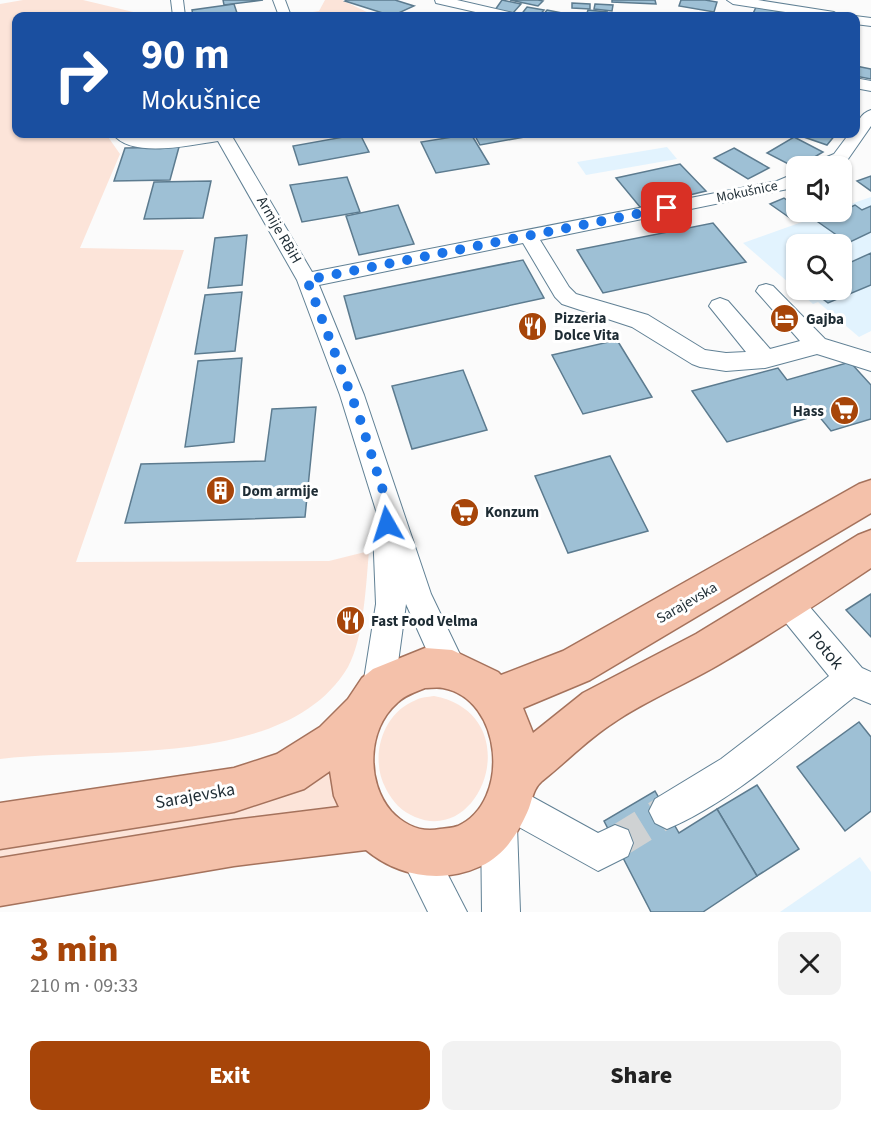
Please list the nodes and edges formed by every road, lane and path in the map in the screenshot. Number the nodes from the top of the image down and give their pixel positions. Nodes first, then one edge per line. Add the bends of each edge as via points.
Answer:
1 (441, 0) edge
2 (733, 0) edge
3 (488, 5) edge
4 (809, 12) edge
5 (871, 116) edge
6 (860, 131) edge
7 (126, 138) edge
8 (201, 138) edge
9 (226, 138) edge
10 (855, 138) edge
11 (841, 156) edge
12 (786, 183) edge
13 (528, 236) junction
14 (307, 280) junction
15 (765, 291) dead end
16 (720, 306) dead end
17 (817, 345) junction
18 (765, 359) junction
19 (871, 362) edge
20 (871, 495) edge
21 (386, 500) junction
22 (871, 547) edge
23 (787, 602) junction
24 (451, 669) junction
25 (861, 684) edge
26 (496, 698) junction
27 (372, 701) junction
28 (508, 799) junction
29 (667, 811) tunnel mouth
30 (0, 826) edge
31 (374, 826) junction
32 (615, 843) tunnel mouth
33 (417, 854) junction
34 (0, 882) edge
35 (448, 912) edge
36 (501, 912) edge

1 - 3 street
2 - 4 street
5 - 6 street
7 - 8 street via 151,143
9 - 14 street, Armije RBiH
10 - 11 street
12 - 13 street, Mokušnice
13 - 14 street, Mokušnice
13 - 18 street via 569,299 640,321 700,358 726,362
14 - 21 street, Armije RBiH via 352,395
15 - 17 street
16 - 18 street
17 - 18 street
17 - 19 street
20 - 26 main road, Sarajevska via 576,666
21 - 24 street, Armije RBiH via 418,598
21 - 27 street, Armije RBiH via 391,604
22 - 23 main road
23 - 25 street, Potok
23 - 28 main road via 598,708
24 - 26 main road via 475,679
24 - 27 main road via 425,668 400,676
25 - 29 street
26 - 28 main road via 512,728 516,746
27 - 30 main road, Sarajevska via 335,742 288,773 243,788
27 - 31 main road via 357,729 352,753 353,779 360,804
28 - 32 street via 598,853
28 - 33 main road via 476,843 447,854
28 - 36 street
31 - 33 main road via 393,843
31 - 34 main road via 234,843
33 - 35 street

